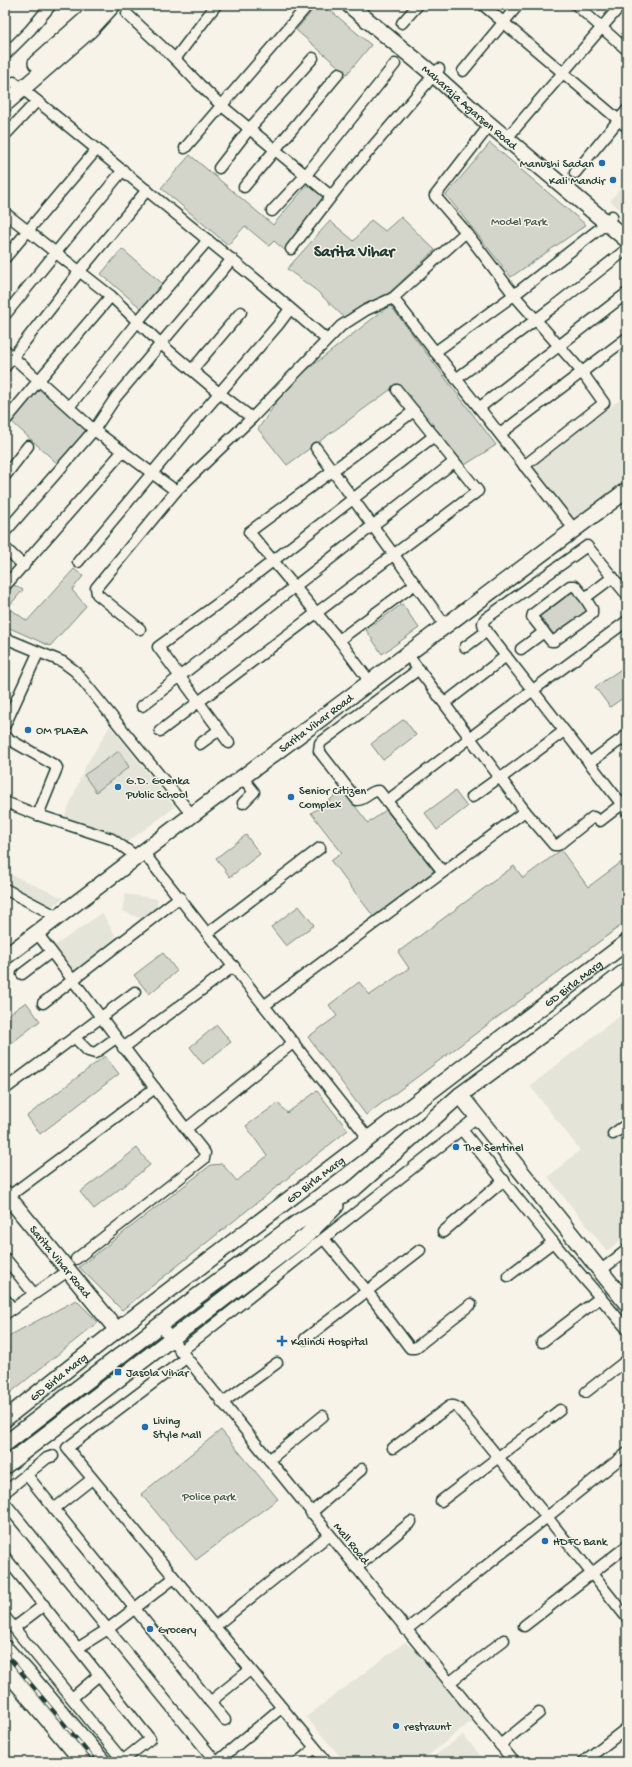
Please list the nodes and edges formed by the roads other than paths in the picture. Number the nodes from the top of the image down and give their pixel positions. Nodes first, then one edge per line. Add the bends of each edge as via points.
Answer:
1 (51, 5) edge
2 (98, 5) edge
3 (113, 5) edge
4 (216, 5) edge
5 (308, 5) edge
6 (348, 5) edge
7 (363, 5) edge
8 (418, 5) edge
9 (482, 5) edge
10 (518, 5) edge
11 (576, 5) edge
12 (621, 5) edge
13 (127, 14) dead end
14 (402, 23) dead end
15 (504, 23) junction
16 (601, 28) junction
17 (627, 50) edge
18 (5, 55) edge
19 (312, 58) dead end
20 (175, 59) junction
21 (395, 64) dead end
22 (463, 71) dead end
23 (437, 72) junction
24 (563, 72) junction
25 (338, 73) dead end
26 (12, 87) edge
27 (37, 101) junction
28 (5, 104) edge
29 (222, 106) junction
30 (627, 110) edge
31 (623, 123) edge
32 (250, 128) junction
33 (486, 130) dead end
34 (5, 136) edge
35 (509, 136) junction
36 (185, 148) dead end
37 (97, 149) junction
38 (276, 150) junction
39 (219, 168) dead end
40 (123, 170) junction
41 (575, 173) dead end
42 (306, 175) junction
43 (244, 187) dead end
44 (148, 190) junction
45 (331, 196) junction
46 (272, 211) dead end
47 (5, 213) edge
48 (609, 220) junction
49 (627, 229) edge
50 (27, 231) junction
51 (466, 232) junction
52 (208, 240) junction
53 (627, 240) edge
54 (291, 249) dead end
55 (627, 249) edge
56 (56, 253) junction
57 (5, 258) edge
58 (232, 259) junction
59 (79, 272) junction
60 (627, 293) edge
61 (514, 295) junction
62 (111, 296) junction
63 (393, 298) junction
64 (290, 309) junction
65 (241, 312) dead end
66 (5, 315) edge
67 (536, 320) junction
68 (138, 321) junction
69 (627, 338) edge
70 (327, 340) junction
71 (162, 344) junction
72 (559, 346) junction
73 (435, 352) junction
74 (9, 354) edge
75 (5, 367) edge
76 (192, 370) junction
77 (582, 372) junction
78 (456, 379) junction
79 (39, 380) junction
80 (397, 390) dead end
81 (219, 393) junction
82 (69, 408) junction
83 (479, 408) junction
84 (414, 411) junction
85 (252, 418) junction
86 (5, 421) edge
87 (94, 430) junction
88 (500, 434) junction
89 (434, 436) junction
90 (28, 446) dead end
91 (316, 448) dead end
92 (123, 451) junction
93 (454, 462) junction
94 (524, 466) junction
95 (334, 470) junction
96 (152, 474) junction
97 (5, 476) edge
98 (627, 490) edge
99 (176, 491) junction
100 (354, 498) junction
101 (373, 525) junction
102 (574, 529) junction
103 (5, 532) edge
104 (5, 548) edge
105 (394, 554) junction
106 (273, 561) junction
107 (78, 562) dead end
108 (24, 566) junction
109 (613, 577) junction
110 (415, 584) junction
111 (5, 586) edge
112 (294, 587) junction
113 (627, 595) edge
114 (585, 598) junction
115 (316, 613) junction
116 (627, 621) edge
117 (446, 625) junction
118 (140, 629) dead end
119 (487, 631) junction
120 (544, 632) junction
121 (5, 638) edge
122 (339, 640) junction
123 (465, 647) dead end
124 (521, 649) dead end
125 (38, 653) junction
126 (407, 654) junction
127 (506, 656) junction
128 (419, 669) junction
129 (179, 677) junction
130 (370, 682) junction
131 (532, 690) junction
132 (198, 702) junction
133 (445, 703) junction
134 (142, 706) dead end
135 (5, 724) edge
136 (308, 728) junction
137 (219, 730) junction
138 (160, 731) dead end
139 (564, 731) junction
140 (627, 736) edge
141 (5, 737) edge
142 (471, 737) junction
143 (229, 743) dead end
144 (320, 743) junction
145 (200, 744) dead end
146 (588, 763) junction
147 (501, 777) junction
148 (242, 778) junction
149 (472, 797) dead end
150 (387, 801) junction
151 (5, 802) edge
152 (243, 803) dead end
153 (624, 808) edge
154 (525, 811) junction
155 (38, 815) junction
156 (192, 815) junction
157 (320, 848) dead end
158 (140, 854) junction
159 (443, 872) junction
160 (5, 889) edge
161 (180, 897) junction
162 (58, 917) junction
163 (37, 933) junction
164 (208, 933) junction
165 (625, 944) edge
166 (51, 952) junction
167 (5, 957) edge
168 (627, 964) edge
169 (234, 966) junction
170 (627, 970) edge
171 (22, 974) dead end
172 (72, 980) junction
173 (135, 992) dead end
174 (43, 1003) dead end
175 (265, 1004) junction
176 (101, 1018) junction
177 (524, 1021) junction
178 (548, 1030) junction
179 (75, 1038) junction
180 (116, 1038) junction
181 (294, 1042) junction
182 (124, 1048) junction
183 (154, 1088) junction
184 (5, 1089) edge
185 (460, 1095) junction
186 (477, 1117) junction
187 (627, 1124) edge
188 (186, 1129) junction
189 (462, 1130) junction
190 (613, 1134) dead end
191 (370, 1139) junction
192 (504, 1180) junction
193 (356, 1187) junction
194 (7, 1195) edge
195 (444, 1232) dead end
196 (324, 1239) junction
197 (553, 1242) junction
198 (420, 1250) dead end
199 (627, 1250) edge
200 (5, 1258) edge
201 (76, 1259) dead end
202 (68, 1271) junction
203 (600, 1271) junction
204 (508, 1276) dead end
205 (366, 1291) junction
206 (34, 1294) junction
207 (601, 1297) junction
208 (5, 1299) edge
209 (471, 1304) dead end
210 (627, 1304) edge
211 (9, 1312) edge
212 (160, 1326) junction
213 (627, 1329) edge
214 (117, 1330) junction
215 (170, 1339) junction
216 (305, 1339) dead end
217 (542, 1342) dead end
218 (183, 1355) junction
219 (627, 1360) edge
220 (277, 1363) dead end
221 (586, 1392) dead end
222 (222, 1403) junction
223 (560, 1410) dead end
224 (323, 1416) dead end
225 (5, 1419) edge
226 (5, 1444) edge
227 (393, 1448) dead end
228 (627, 1453) edge
229 (53, 1456) dead end
230 (499, 1458) junction
231 (268, 1460) junction
232 (5, 1466) edge
233 (362, 1469) dead end
234 (26, 1474) junction
235 (92, 1479) junction
236 (5, 1492) edge
237 (441, 1501) dead end
238 (5, 1503) edge
239 (54, 1509) junction
240 (311, 1513) junction
241 (547, 1517) junction
242 (412, 1522) dead end
243 (329, 1534) junction
244 (627, 1546) edge
245 (5, 1557) edge
246 (356, 1568) junction
247 (593, 1574) junction
248 (174, 1578) junction
249 (44, 1605) junction
250 (135, 1608) junction
251 (5, 1616) edge
252 (627, 1618) edge
253 (214, 1626) junction
254 (524, 1626) dead end
255 (14, 1628) junction
256 (108, 1629) junction
257 (406, 1630) junction
258 (504, 1640) dead end
259 (5, 1648) edge
260 (78, 1648) junction
261 (40, 1659) junction
262 (5, 1669) edge
263 (250, 1670) junction
264 (26, 1671) junction
265 (99, 1675) junction
266 (449, 1683) junction
267 (72, 1698) junction
268 (210, 1702) junction
269 (281, 1708) junction
270 (539, 1713) dead end
271 (225, 1720) dead end
272 (627, 1728) edge
273 (500, 1745) junction
274 (315, 1748) junction
275 (83, 1762) edge
276 (103, 1762) edge
277 (122, 1762) edge
278 (216, 1762) edge
279 (298, 1762) edge
280 (327, 1762) edge
281 (514, 1762) edge
282 (584, 1762) edge

1 - 18 street
2 - 26 street
3 - 26 street via 90,30
4 - 20 street
5 - 29 street
6 - 23 street, Maharaja Agarsen Road
7 - 23 street, Maharaja Agarsen Road
8 - 14 street
9 - 15 street
10 - 15 street
11 - 16 street
12 - 16 street
13 - 20 street
15 - 22 street
15 - 24 street
16 - 17 street
16 - 24 street
19 - 32 street
20 - 29 street
21 - 42 street
23 - 35 street, Maharaja Agarsen Road
23 - 45 street
24 - 31 street
24 - 35 street
25 - 38 street
26 - 27 street
26 - 28 street
27 - 34 street
27 - 37 street
29 - 32 street
29 - 36 street
30 - 31 street
31 - 41 street
32 - 38 street
32 - 39 street
33 - 51 street via 435,196
35 - 48 street, Maharaja Agarsen Road
37 - 40 street
37 - 50 street
38 - 42 street
38 - 43 street
40 - 44 street
40 - 56 street
42 - 45 street
42 - 46 street
44 - 52 street
44 - 59 street
45 - 54 street
47 - 50 street
48 - 49 street, Maharaja Agarsen Road
48 - 53 street, Maharaja Agarsen Road
48 - 61 street
50 - 56 street
50 - 57 street
51 - 61 street
51 - 63 street
52 - 58 street
52 - 68 street
55 - 67 street
56 - 59 street
56 - 66 street
58 - 64 street
58 - 71 street
59 - 62 street
59 - 74 street
60 - 72 street
61 - 67 street
61 - 73 street
62 - 68 street
62 - 79 street
63 - 70 street via 366,310 341,326
63 - 73 street
64 - 70 street
64 - 81 street
65 - 76 street
67 - 72 street
67 - 78 street
68 - 71 street
68 - 82 street
69 - 77 street
70 - 85 street
71 - 76 street
71 - 87 street via 116,397
72 - 77 street
72 - 83 street
73 - 78 street
74 - 75 street
74 - 79 street
76 - 81 street
77 - 88 street
77 - 94 street via 604,403
78 - 83 street
79 - 82 street
79 - 86 street
80 - 84 street
81 - 85 street
81 - 96 street
82 - 87 street
83 - 88 street
84 - 89 street
84 - 95 street
85 - 99 street
87 - 92 street
87 - 103 street
88 - 94 street
89 - 93 street
89 - 100 street
90 - 97 street
91 - 95 street
92 - 96 street
92 - 108 street
93 - 101 street
93 - 105 street via 478,491
94 - 102 street
95 - 100 street
95 - 106 street via 250,532
96 - 99 street
96 - 107 street
98 - 102 street, Sarita Vihar Road
99 - 118 street via 96,591
100 - 101 street
100 - 106 street
101 - 105 street
101 - 112 street
102 - 117 street, Sarita Vihar Road
104 - 108 street
105 - 110 street
105 - 115 street
106 - 112 street
106 - 129 street via 158,647
108 - 111 street
109 - 113 street
109 - 114 street
109 - 119 street via 589,546 586,547 485,619 483,623
110 - 117 street
110 - 122 street
112 - 115 street
112 - 129 street
114 - 120 street via 592,609 590,615 554,642
114 - 120 street via 575,586 570,586 533,614 532,617
115 - 122 street
115 - 132 street
116 - 131 street
117 - 126 street, Sarita Vihar Road
119 - 123 street
119 - 127 street
120 - 124 street
121 - 125 street
122 - 130 street
125 - 135 street
125 - 156 street via 63,662 75,671
126 - 128 street
126 - 130 street, Sarita Vihar Road
127 - 131 street
127 - 133 street
128 - 133 street
128 - 144 street
129 - 132 street
129 - 134 street
130 - 136 street, Sarita Vihar Road
131 - 139 street
131 - 142 street
132 - 137 street
132 - 138 street
133 - 142 street
136 - 144 street
136 - 148 street, Sarita Vihar Road
137 - 143 street
137 - 145 street
139 - 146 street
139 - 147 street
140 - 146 street
141 - 155 street via 57,768
142 - 147 street
142 - 150 street
144 - 150 street via 319,751 354,797 361,800 378,791
146 - 153 street
147 - 149 street
147 - 154 street
148 - 152 street via 254,792
148 - 156 street, Sarita Vihar Road
150 - 159 street
151 - 155 street
153 - 154 street via 600,821 593,817 556,845
154 - 159 street
155 - 158 street via 112,839
156 - 158 street, Sarita Vihar Road
157 - 164 street
158 - 161 street
158 - 162 street, Sarita Vihar Road
159 - 175 street
160 - 162 street
161 - 164 street
161 - 172 street
162 - 163 street, Sarita Vihar Road
163 - 166 street
163 - 167 street, Sarita Vihar Road
164 - 169 street
165 - 168 street via 590,978 591,984 597,985
165 - 177 street, GD Birla Marg
166 - 171 street
166 - 172 street
169 - 175 street
169 - 182 street
170 - 178 street, GD Birla Marg
172 - 174 street
172 - 176 street
173 - 176 street
175 - 181 street
176 - 179 street
176 - 180 street
177 - 178 street via 543,1015 573,992 579,992 578,1000 552,1021
177 - 191 street, GD Birla Marg
178 - 185 street, GD Birla Marg
179 - 180 street via 88,1051 95,1053
179 - 184 street
180 - 182 street
181 - 188 street
181 - 191 street
182 - 183 street
183 - 188 street
183 - 194 street
185 - 186 street
185 - 193 street, GD Birla Marg
186 - 189 street
186 - 203 street
187 - 190 street
188 - 201 street via 205,1153 204,1159
189 - 192 street
189 - 196 street
191 - 214 street, GD Birla Marg
192 - 195 street
192 - 197 street
193 - 212 street, GD Birla Marg via 298,1222
193 - 215 street via 306,1236
194 - 202 street, Sarita Vihar Road
196 - 205 street
196 - 218 street
197 - 204 street
197 - 207 street
198 - 205 street
199 - 203 street
200 - 206 street
202 - 206 street
202 - 214 street, Sarita Vihar Road
203 - 210 street
205 - 209 street via 407,1346 412,1349
205 - 216 street
206 - 211 street
207 - 213 street
207 - 217 street
208 - 211 street
212 - 215 street, Mall Road
212 - 226 street, GD Birla Marg
214 - 225 street, GD Birla Marg
215 - 218 street, Mall Road
215 - 232 street
218 - 222 street, Mall Road
218 - 235 street via 67,1448
219 - 221 street
220 - 222 street
222 - 231 street, Mall Road
223 - 230 street
224 - 231 street
227 - 230 street via 450,1406 454,1406
228 - 241 street
229 - 234 street
230 - 237 street
230 - 241 street
231 - 240 street, Mall Road
233 - 240 street
234 - 236 street
234 - 239 street
235 - 239 street
235 - 248 street
238 - 256 street
239 - 250 street
240 - 243 street, Mall Road
241 - 247 street
241 - 257 street
242 - 246 street
243 - 246 street, Mall Road
243 - 253 street
244 - 247 street
245 - 249 street
246 - 257 street, Mall Road
247 - 252 street
247 - 254 street
248 - 250 street
248 - 253 street
249 - 255 street
249 - 260 street
250 - 256 street
250 - 268 street
251 - 255 street
253 - 263 street
255 - 261 street
256 - 260 street
256 - 278 street
257 - 266 street, Mall Road
258 - 266 street
259 - 264 street
260 - 265 street
261 - 264 street
261 - 267 street
262 - 275 street
263 - 268 street
263 - 269 street
264 - 276 street
265 - 267 street
265 - 277 street via 150,1739
266 - 273 street, Mall Road
267 - 277 street
268 - 271 street
269 - 274 street
269 - 278 street
270 - 273 street
272 - 282 street
273 - 281 street, Mall Road
274 - 279 street
274 - 280 street

